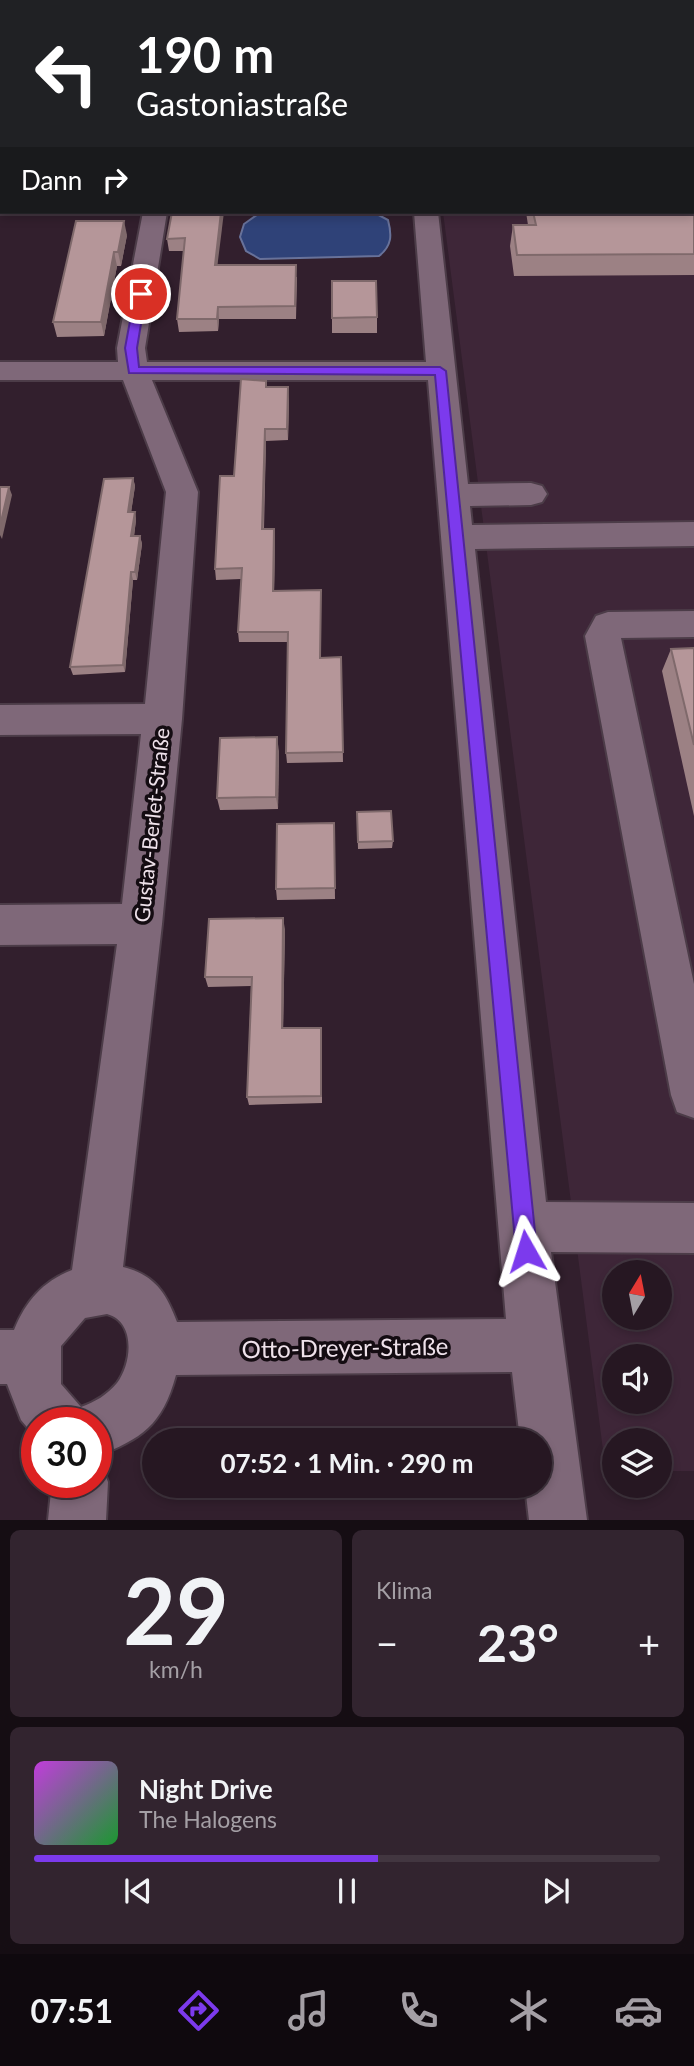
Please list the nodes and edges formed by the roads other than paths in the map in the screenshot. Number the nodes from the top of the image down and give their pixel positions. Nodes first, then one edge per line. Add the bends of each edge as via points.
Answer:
1 (155, 214) edge
2 (426, 214) edge
3 (133, 370) junction
4 (0, 371) edge
5 (440, 371) junction
6 (531, 494) dead end
7 (454, 516) junction
8 (694, 534) edge
9 (694, 624) edge
10 (163, 719) junction
11 (0, 720) edge
12 (141, 924) junction
13 (0, 925) edge
14 (694, 1095) edge
15 (524, 1227) junction
16 (694, 1228) edge
17 (95, 1288) junction
18 (535, 1345) junction
19 (156, 1349) junction
20 (17, 1356) edge
21 (43, 1407) edge
22 (112, 1424) edge
23 (79, 1498) edge
24 (77, 1520) edge
25 (558, 1520) edge

1 - 3 street via 131,348
2 - 5 street
3 - 4 street
3 - 5 street
3 - 10 street, Gustav-Berlet-Straße via 182,492
5 - 7 street
6 - 7 street
7 - 8 street
7 - 15 street
9 - 14 street via 608,625 603,636
10 - 11 street
10 - 12 street, Gustav-Berlet-Straße
12 - 13 street
12 - 17 street, Gustav-Berlet-Straße
15 - 16 street
15 - 18 street
17 - 19 street via 131,1296 144,1309
17 - 20 street via 75,1294 57,1307
18 - 19 street, Otto-Dreyer-Straße
18 - 25 street
19 - 22 street via 153,1373 142,1395
20 - 21 street via 32,1373
23 - 24 street

